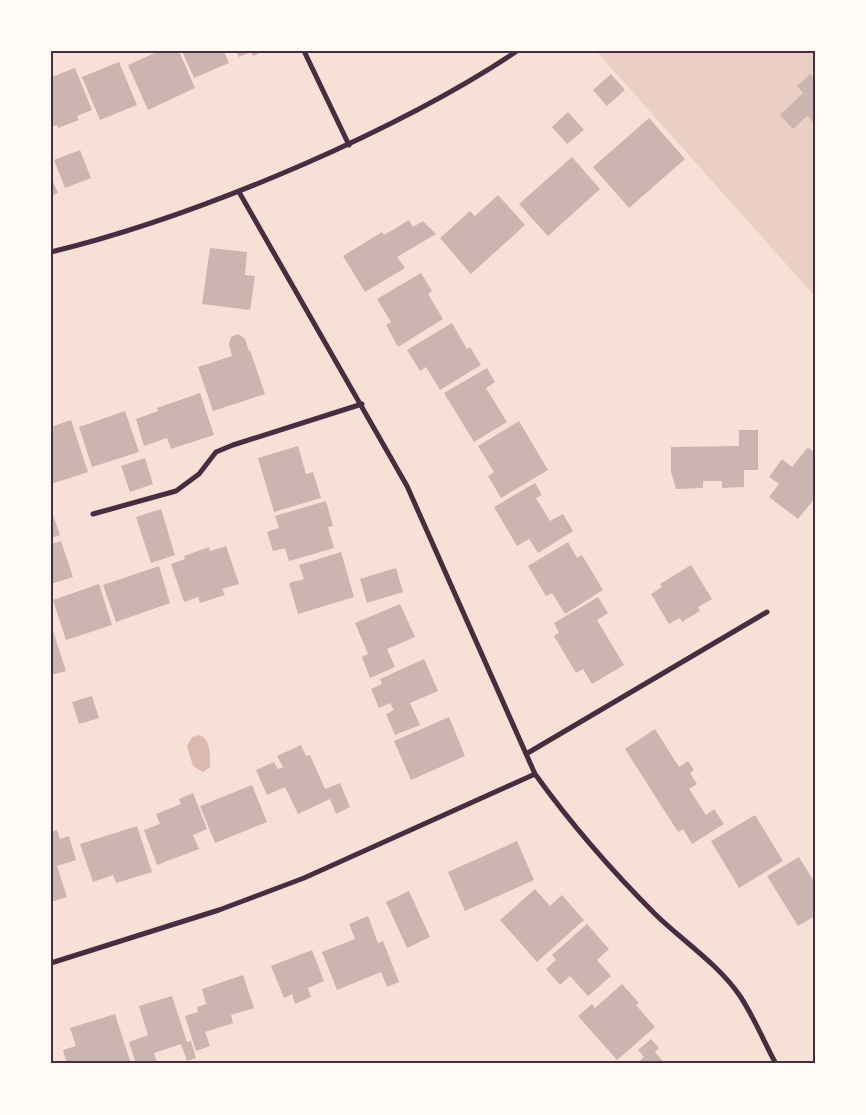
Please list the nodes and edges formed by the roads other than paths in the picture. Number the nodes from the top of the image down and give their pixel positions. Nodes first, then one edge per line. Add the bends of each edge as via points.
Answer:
1 (304, 51) edge
2 (518, 51) edge
3 (349, 144) junction
4 (239, 192) junction
5 (51, 252) edge
6 (362, 404) junction
7 (93, 514) dead end
8 (768, 612) dead end
9 (526, 754) junction
10 (535, 774) junction
11 (51, 963) edge
12 (776, 1064) edge

1 - 3 street
2 - 3 street via 422,108
3 - 4 street
4 - 5 street via 176,216
4 - 6 street
6 - 7 street via 224,448 216,452 199,474 176,491
6 - 9 street via 411,494
8 - 9 street
9 - 10 street
10 - 11 street via 304,878 219,910
10 - 12 street via 594,849 740,996

